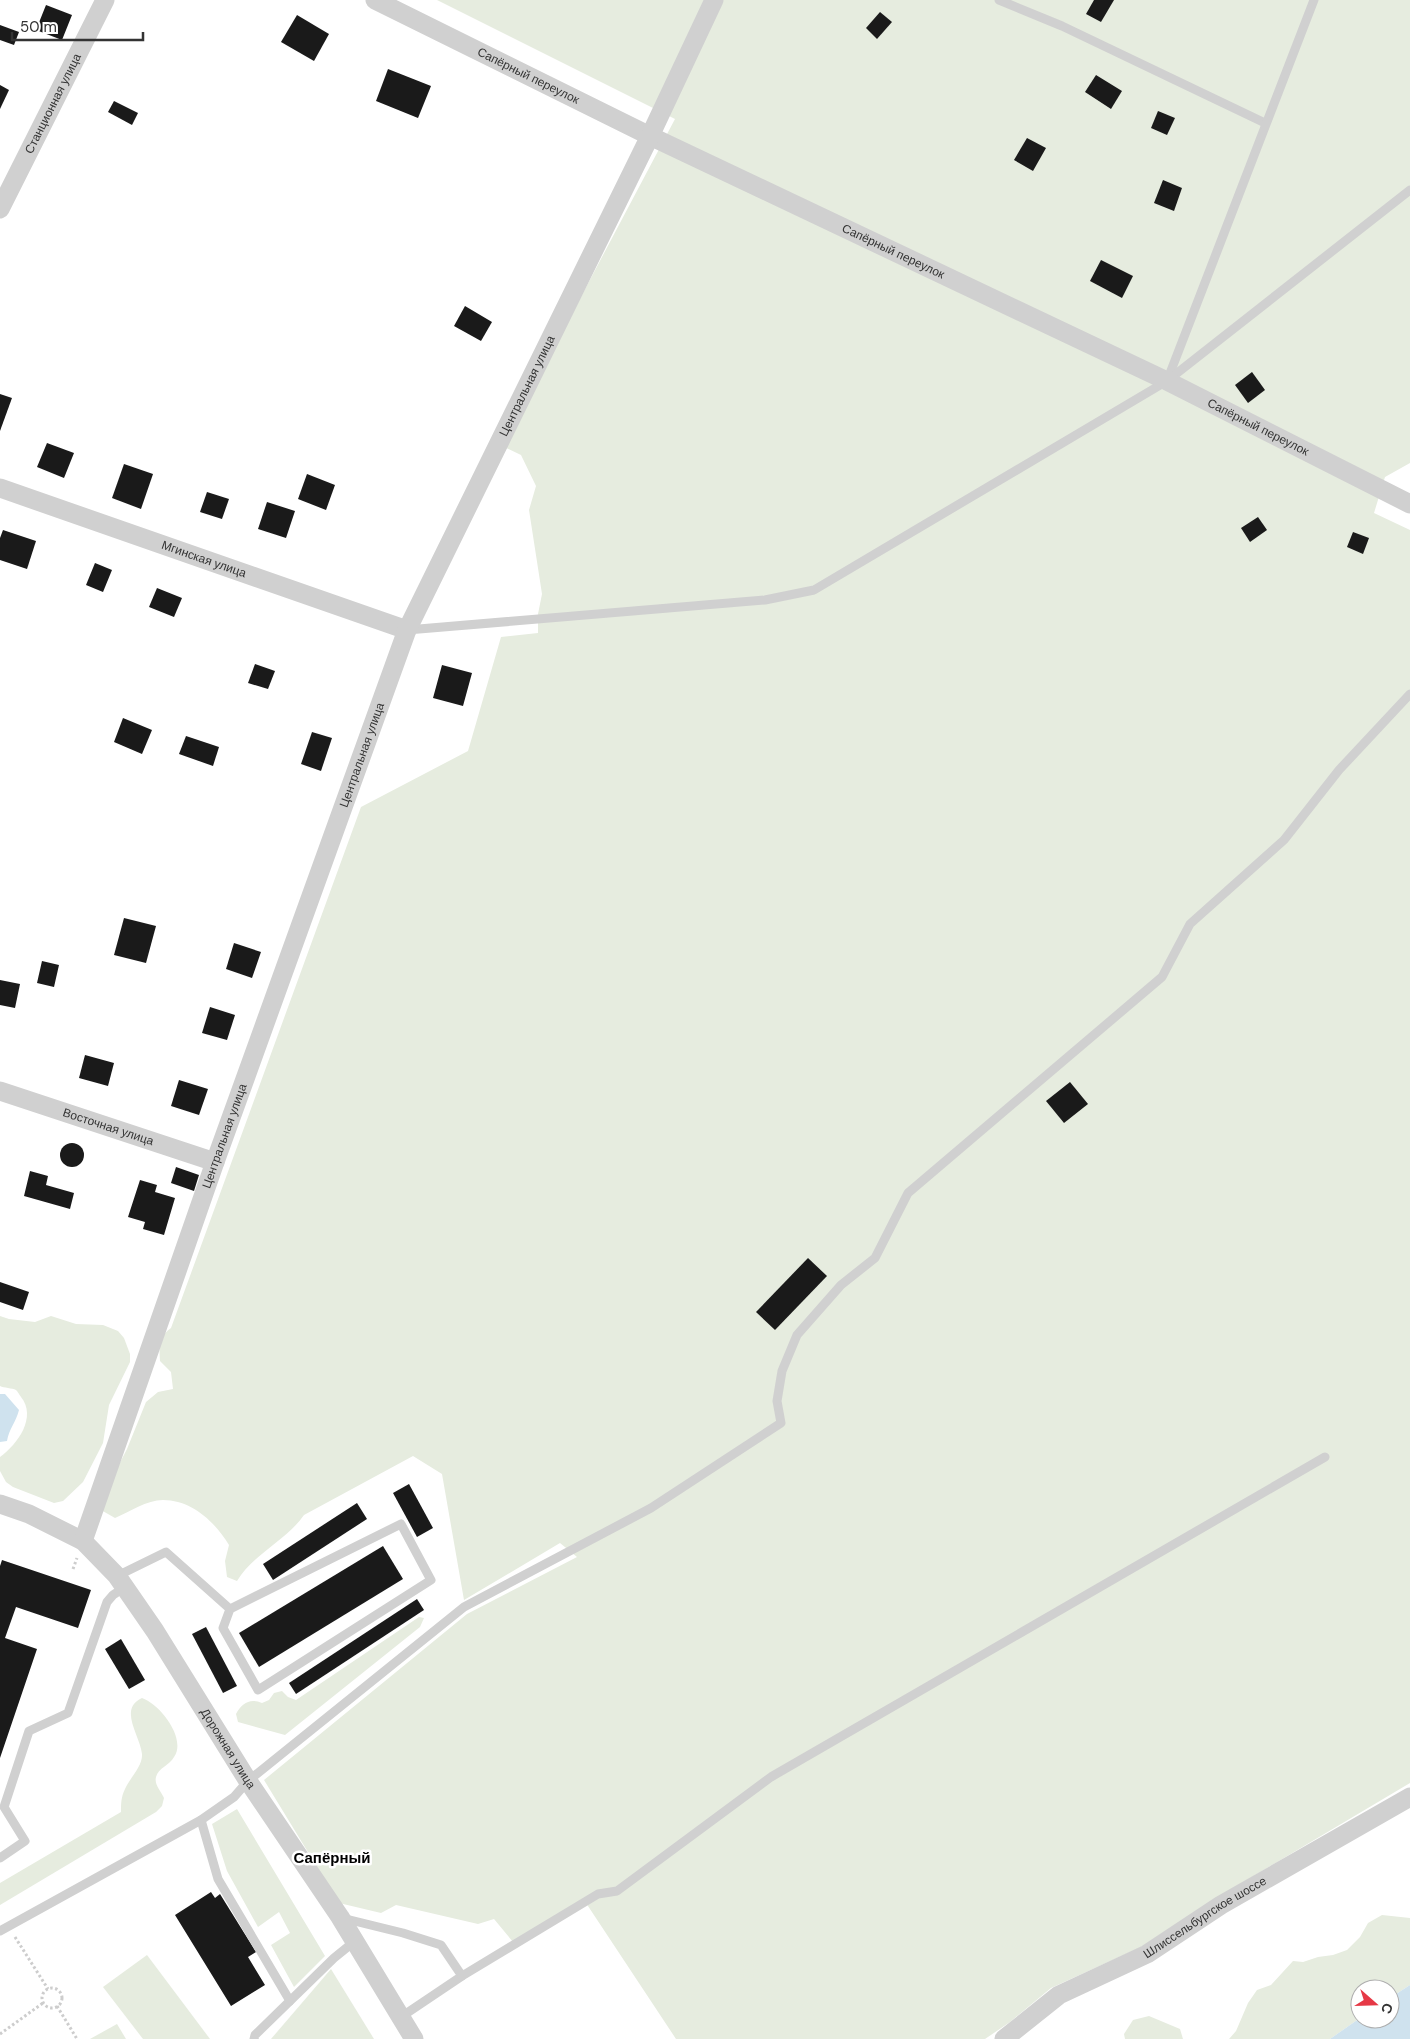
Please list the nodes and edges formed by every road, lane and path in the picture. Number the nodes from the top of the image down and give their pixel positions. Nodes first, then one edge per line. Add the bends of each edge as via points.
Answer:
1 (105, 0) edge
2 (375, 0) edge
3 (714, 0) edge
4 (999, 0) edge
5 (1314, 0) edge
6 (1265, 123) junction
7 (650, 136) junction
8 (1410, 190) edge
9 (0, 209) edge
10 (1167, 381) junction
11 (0, 488) edge
12 (1410, 504) edge
13 (407, 630) junction
14 (1410, 694) edge
15 (0, 1091) edge
16 (215, 1162) junction
17 (1325, 1457) dead end
18 (0, 1504) edge
19 (82, 1541) junction
20 (121, 1581) junction
21 (230, 1609) junction
22 (248, 1781) junction
23 (1410, 1797) edge
24 (201, 1820) junction
25 (0, 1858) edge
26 (340, 1917) junction
27 (9, 1926) junction
28 (0, 1931) edge
29 (355, 1941) junction
30 (462, 1976) junction
31 (48, 1989) junction
32 (290, 2002) junction
33 (44, 2003) junction
34 (58, 2006) junction
35 (401, 2017) junction
36 (0, 2034) edge
37 (77, 2039) edge
38 (254, 2039) edge
39 (414, 2039) edge
40 (1004, 2039) edge

1 - 9 street, Станционная улица
2 - 7 street, Сапёрный переулок
3 - 7 street, Центральная улица
4 - 6 lane via 1062,26
5 - 6 lane
6 - 10 lane
7 - 10 street, Сапёрный переулок
7 - 13 street, Центральная улица
8 - 10 lane
10 - 12 street, Сапёрный переулок
10 - 13 lane via 814,590 765,600
11 - 13 street, Мгинская улица
13 - 16 street, Центральная улица
14 - 22 lane via 1340,770 1284,840 1190,924 1162,977 908,1193 875,1258 842,1285 797,1335 782,1371 777,1401 781,1423 651,1508 464,1607
15 - 16 street, Восточная улица
16 - 19 street, Центральная улица
17 - 30 lane via 771,1777 617,1891 598,1894
18 - 19 street, Дорожная улица via 29,1514
19 - 20 street, Дорожная улица
20 - 21 lane via 166,1552
20 - 22 street, Дорожная улица
20 - 25 lane via 107,1602 68,1713 29,1731 4,1807 25,1840
21 - 21 lane via 401,1524 431,1580 258,1690 223,1628
22 - 24 lane via 234,1797
22 - 26 street, Дорожная улица
23 - 40 street, Шлиссельбургское шоссе via 1221,1906 1147,1954 1059,1995
24 - 27 lane
24 - 32 lane via 218,1879
26 - 29 street, Дорожная улица
26 - 30 lane via 441,1945
27 - 28 lane
27 - 31 path
29 - 32 lane
29 - 35 street, Дорожная улица
30 - 35 lane
31 - 33 path via 42,1996
31 - 34 path via 60,1992 62,1998
32 - 38 lane
33 - 34 path via 48,2007
33 - 36 path
34 - 37 path
35 - 39 street, Дорожная улица

